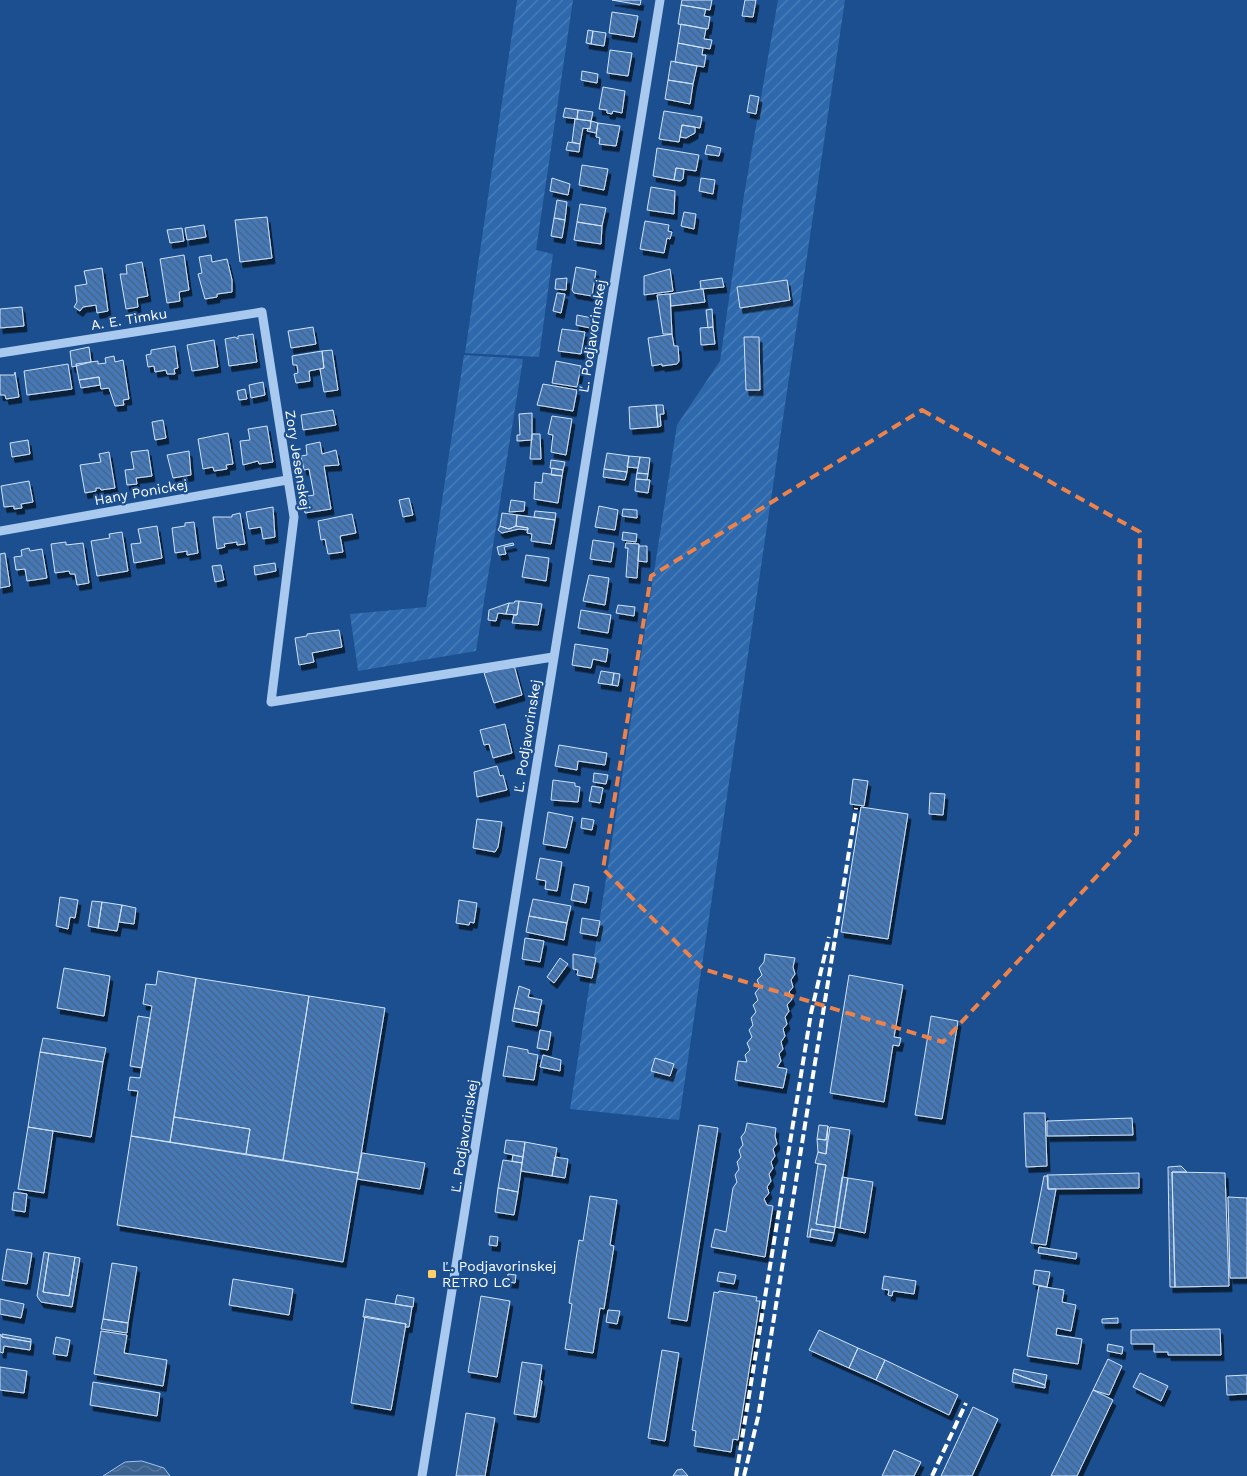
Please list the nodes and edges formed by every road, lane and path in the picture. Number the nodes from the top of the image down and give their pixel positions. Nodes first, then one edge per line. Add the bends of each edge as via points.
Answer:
1 (660, 0) edge
2 (262, 312) joint
3 (0, 353) edge
4 (287, 480) junction
5 (0, 531) edge
6 (553, 657) junction
7 (422, 1476) edge

1 - 6 street, Ľ. Podjavorinskej
2 - 3 street, A. E. Timku
2 - 4 street, Zory Jesenskej
4 - 5 street, Hany Ponickej
4 - 6 street, Zory Jesenskej via 294,517 270,702
6 - 7 street, Ľ. Podjavorinskej

